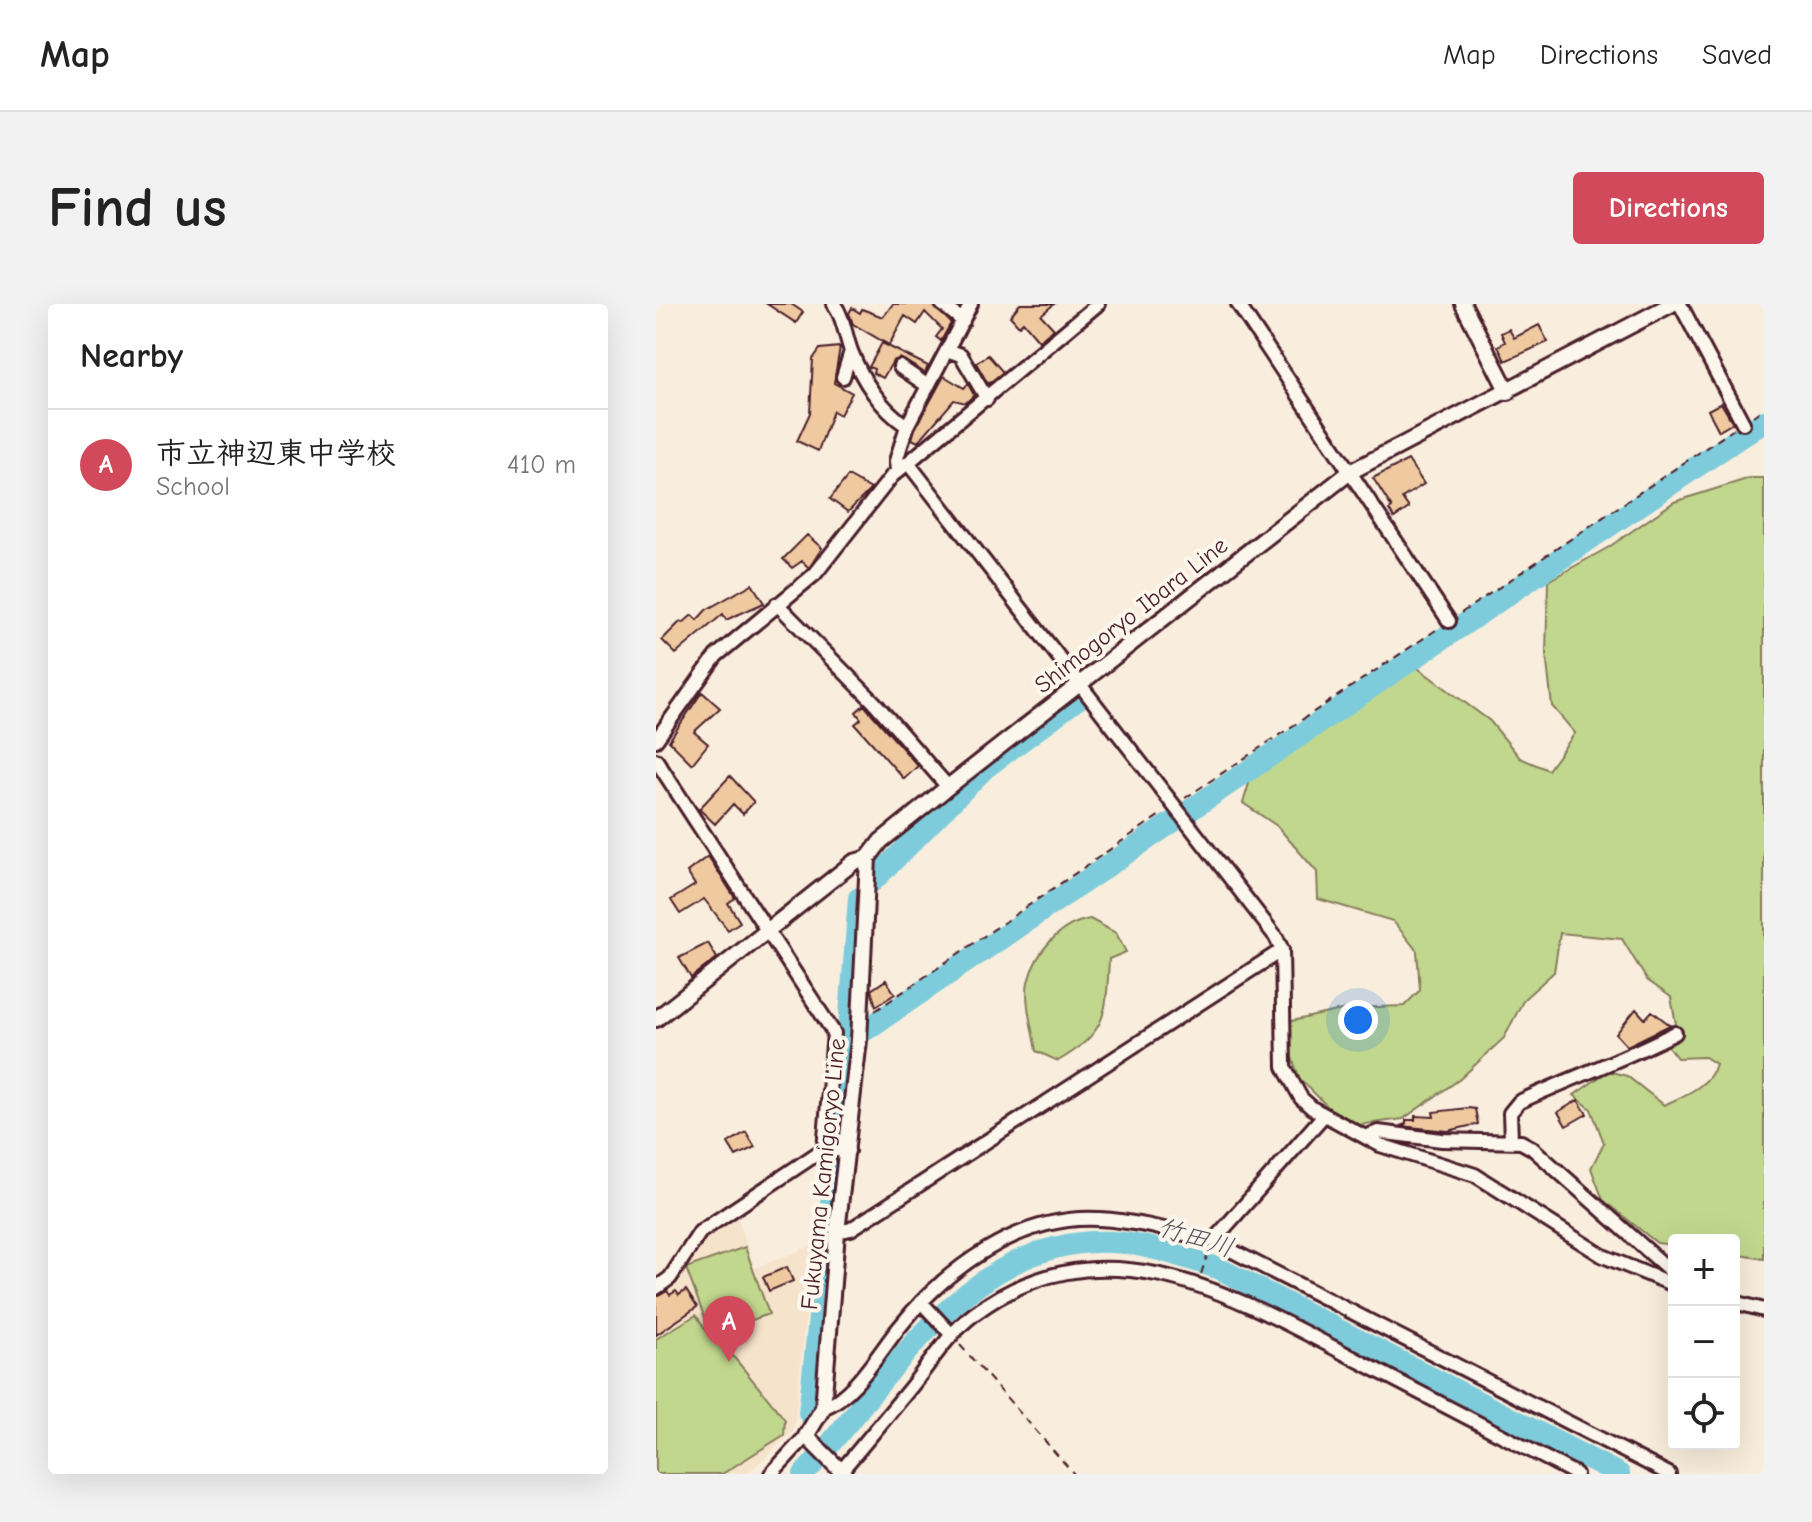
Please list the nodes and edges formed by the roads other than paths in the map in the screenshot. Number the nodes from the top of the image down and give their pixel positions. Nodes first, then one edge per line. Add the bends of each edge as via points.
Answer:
1 (834, 304) edge
2 (942, 304) edge
3 (971, 304) edge
4 (1098, 304) edge
5 (1238, 304) edge
6 (1463, 304) edge
7 (1672, 304) edge
8 (1680, 304) edge
9 (963, 321) junction
10 (947, 350) junction
11 (851, 351) junction
12 (900, 367) dead end
13 (843, 377) dead end
14 (875, 382) dead end
15 (928, 386) junction
16 (1508, 392) junction
17 (987, 399) junction
18 (908, 423) junction
19 (1743, 423) road end
20 (902, 467) junction
21 (1350, 472) junction
22 (777, 604) junction
23 (1449, 621) road end
24 (1080, 684) junction
25 (656, 740) edge
26 (656, 760) edge
27 (948, 787) junction
28 (868, 858) junction
29 (768, 930) junction
30 (1282, 950) junction
31 (656, 1019) edge
32 (1675, 1033) dead end
33 (1324, 1115) junction
34 (1365, 1137) junction
35 (1511, 1139) junction
36 (825, 1149) junction
37 (845, 1151) junction
38 (837, 1232) junction
39 (1212, 1243) junction
40 (1668, 1269) edge
41 (1668, 1283) edge
42 (656, 1288) edge
43 (922, 1303) junction
44 (1740, 1304) edge
45 (1764, 1310) edge
46 (951, 1333) junction
47 (823, 1408) junction
48 (808, 1438) junction
49 (841, 1471) edge
50 (771, 1474) edge
51 (1576, 1474) edge
52 (1669, 1474) edge

1 - 11 street
2 - 9 street
3 - 9 street
4 - 17 street
5 - 21 street
6 - 16 main road
7 - 16 main road, Shimogoryo Ibara Line
8 - 19 street
9 - 10 street
10 - 15 street
10 - 17 street via 961,355
11 - 13 street
11 - 18 street via 873,393
12 - 15 street
14 - 18 street
15 - 18 street
16 - 21 main road, Shimogoryo Ibara Line
17 - 20 street
18 - 20 street via 896,461
20 - 22 street via 815,574
20 - 24 street
21 - 23 street
21 - 24 main road, Shimogoryo Ibara Line
22 - 25 street via 716,656
22 - 27 street
24 - 27 main road, Shimogoryo Ibara Line
24 - 30 street
26 - 29 street
27 - 28 main road, Shimogoryo Ibara Line via 881,841
28 - 29 main road, Shimogoryo Ibara Line via 854,862
28 - 37 main road, Fukuyama Kamigoryo Line via 859,1040
29 - 31 main road, Shimogoryo Ibara Line
29 - 36 street via 834,1033
30 - 33 street via 1284,1067 1301,1098
30 - 38 street via 851,1229
32 - 35 street via 1519,1102 1510,1113
33 - 34 street
33 - 39 street
34 - 35 street via 1378,1132 1442,1140
34 - 41 street via 1475,1175 1603,1256
35 - 40 street via 1532,1148
36 - 37 street
36 - 42 street via 700,1232 670,1278
37 - 38 main road, Fukuyama Kamigoryo Line
38 - 47 main road, Fukuyama Kamigoryo Line
39 - 43 street via 1097,1218 1049,1223 970,1260
39 - 52 street
43 - 46 street
43 - 47 street via 849,1389
44 - 45 street
46 - 49 street
46 - 51 street via 1008,1293 1057,1274 1117,1268 1166,1274 1252,1305
47 - 48 main road, Fukuyama Kamigoryo Line
48 - 49 main road
48 - 50 street

